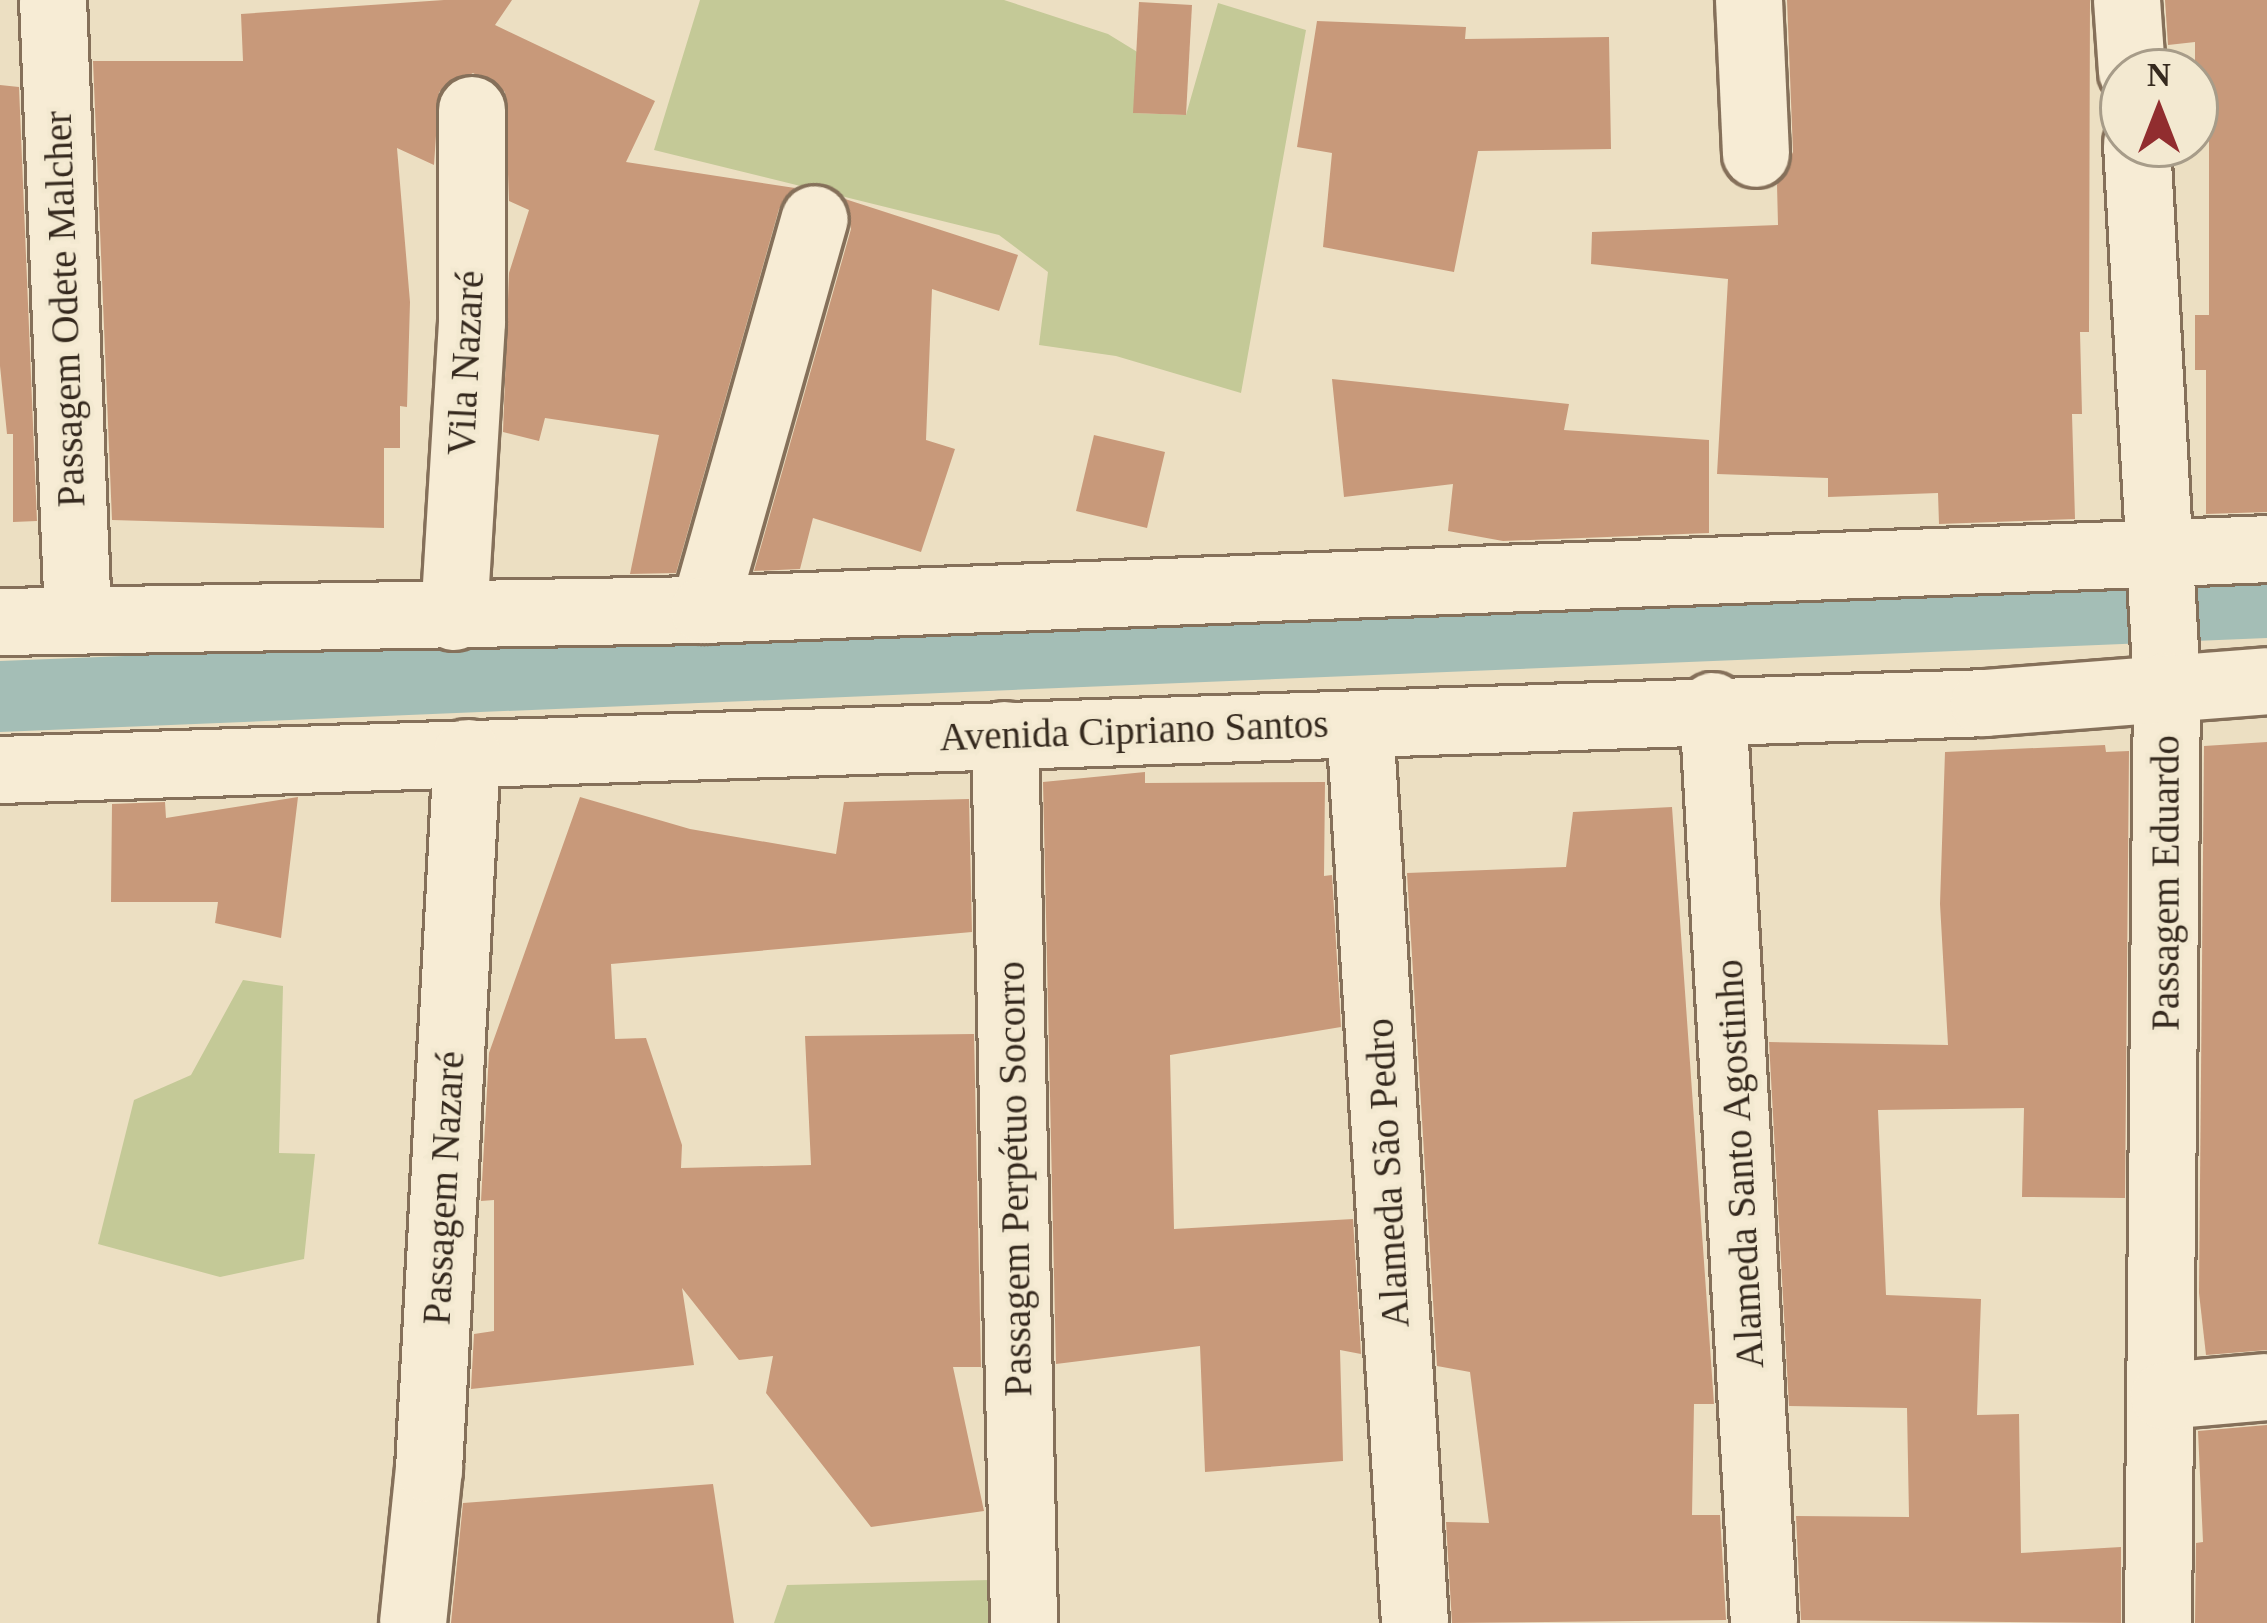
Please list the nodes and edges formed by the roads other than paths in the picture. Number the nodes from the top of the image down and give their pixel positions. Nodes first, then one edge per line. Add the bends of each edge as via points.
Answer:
1 (53, 0) edge
2 (1749, 0) edge
3 (2127, 0) edge
4 (2130, 48) edge
5 (472, 110) dead end
6 (1756, 154) dead end
7 (2139, 168) edge
8 (815, 219) dead end
9 (2267, 549) edge
10 (2165, 556) junction
11 (704, 610) junction
12 (454, 616) junction
13 (78, 618) junction
14 (0, 622) edge
15 (2267, 681) edge
16 (2168, 686) junction
17 (1712, 706) junction
18 (1360, 724) junction
19 (1005, 735) junction
20 (467, 753) junction
21 (0, 770) edge
22 (2267, 1387) edge
23 (2164, 1396) junction
24 (413, 1623) edge
25 (1024, 1623) edge
26 (1415, 1623) edge
27 (1764, 1623) edge
28 (2158, 1623) edge

1 - 13 street, Passagem Odete Malcher
2 - 6 street
3 - 4 street
5 - 12 street, Vila Nazaré via 472,322
7 - 10 street, Passagem Eduardo
8 - 11 street
9 - 10 street
10 - 11 street
10 - 16 street, Passagem Eduardo
11 - 12 street
12 - 13 street
13 - 14 street
15 - 16 street, Avenida Cipriano Santos
16 - 17 street, Avenida Cipriano Santos via 1984,703
16 - 23 street, Passagem Eduardo
17 - 18 street, Avenida Cipriano Santos
17 - 27 street, Alameda Santo Agostinho
18 - 19 street, Avenida Cipriano Santos
18 - 26 street, Alameda São Pedro
19 - 20 street, Avenida Cipriano Santos
19 - 25 street, Passagem Perpétuo Socorro
20 - 21 street, Avenida Cipriano Santos
20 - 24 street, Passagem Nazaré via 429,1469
22 - 23 street
23 - 28 street, Passagem Eduardo

